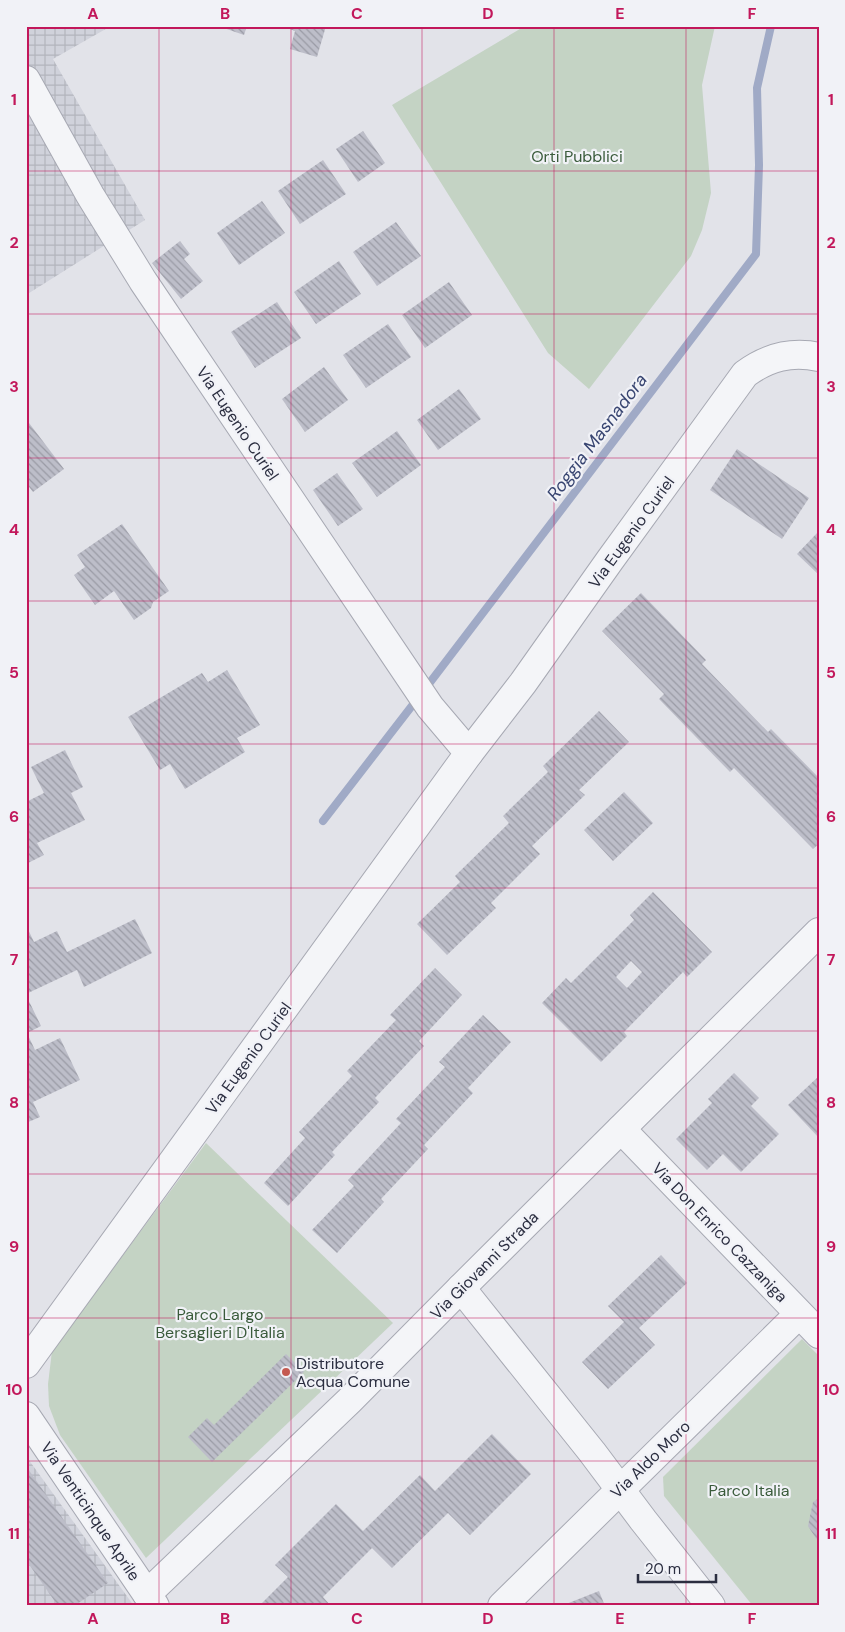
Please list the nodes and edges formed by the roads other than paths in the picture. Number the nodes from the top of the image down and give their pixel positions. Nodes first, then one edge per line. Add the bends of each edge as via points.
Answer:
1 (26, 80) edge
2 (819, 357) edge
3 (470, 753) junction
4 (819, 932) edge
5 (621, 1129) junction
6 (461, 1288) junction
7 (799, 1314) junction
8 (819, 1334) edge
9 (26, 1364) edge
10 (26, 1416) edge
11 (620, 1488) junction
12 (151, 1600) edge
13 (502, 1606) edge
14 (711, 1606) edge

1 - 3 street, Via Eugenio Curiel via 90,195 143,281 430,707
2 - 3 street, Via Eugenio Curiel via 795,354 772,358 746,374
3 - 9 street, Via Eugenio Curiel
4 - 5 street, Via Giovanni Strada
5 - 6 street, Via Giovanni Strada
5 - 7 street, Via Don Enrico Cazzaniga
6 - 11 street
6 - 12 street, Via Giovanni Strada
7 - 8 street, Via Don Enrico Cazzaniga
7 - 11 street, Via Aldo Moro
10 - 12 street, Via Venticinque Aprile
11 - 13 street, Via Aldo Moro
11 - 14 street

